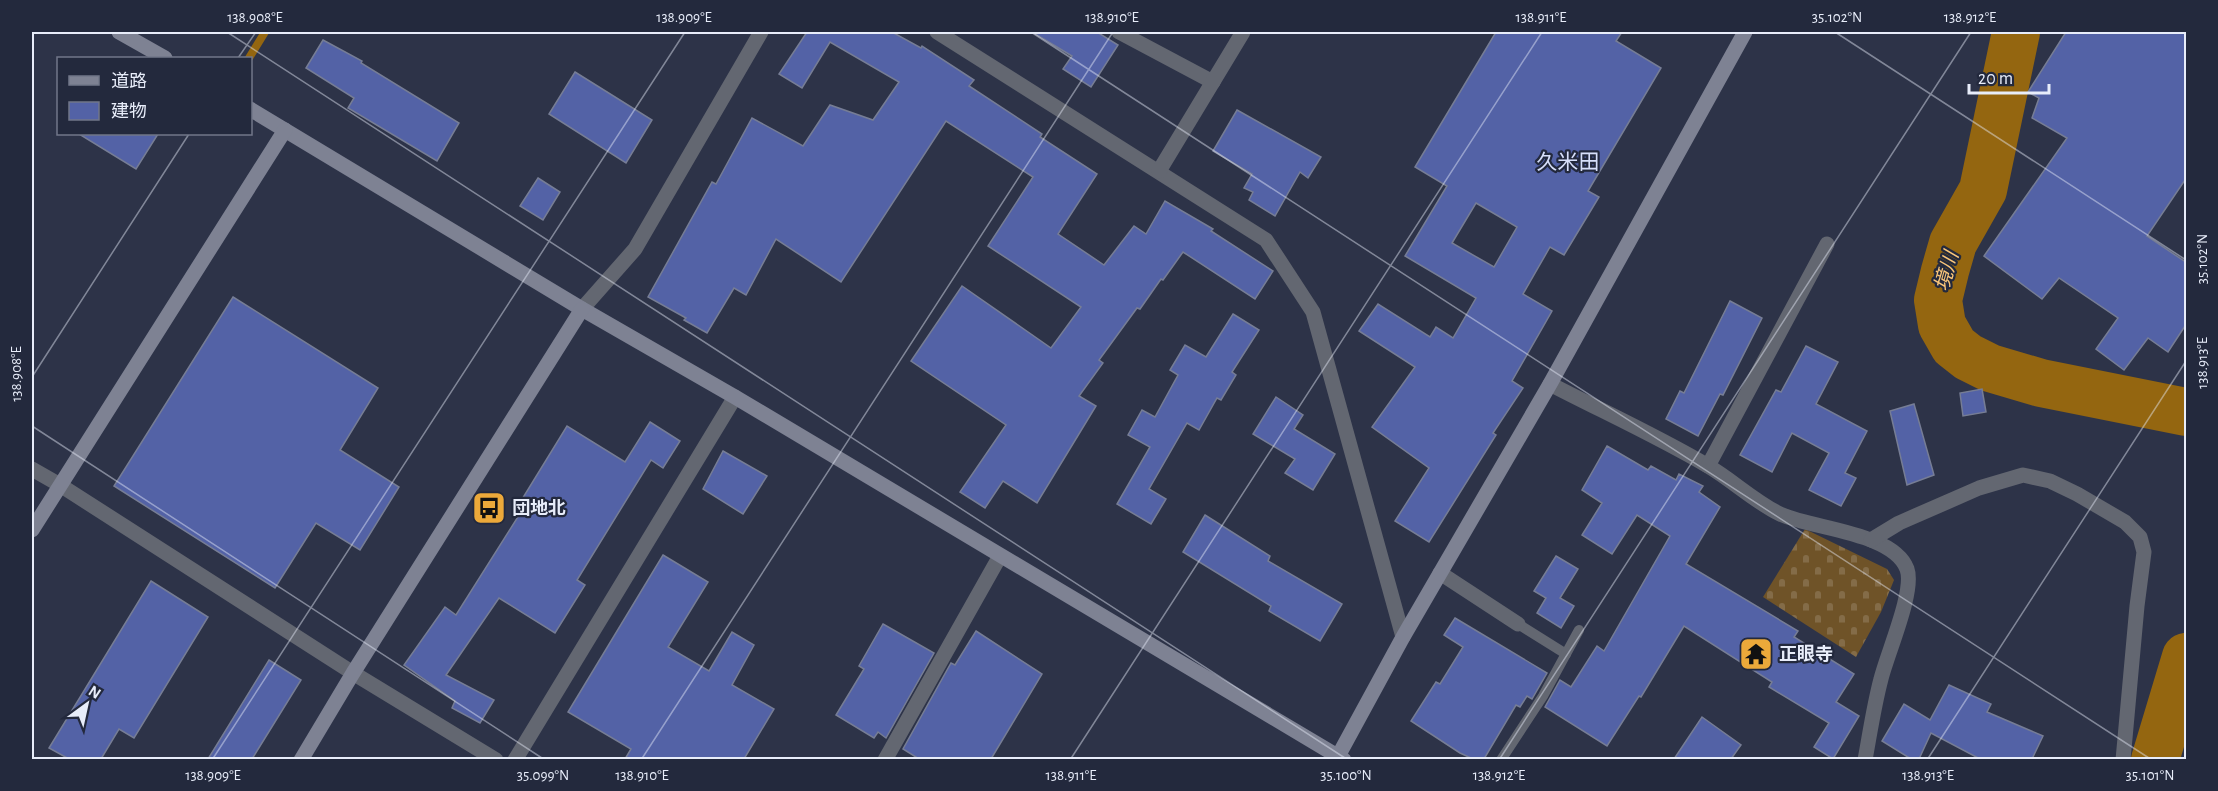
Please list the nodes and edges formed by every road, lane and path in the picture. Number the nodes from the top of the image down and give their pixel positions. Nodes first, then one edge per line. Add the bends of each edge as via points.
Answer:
1 (119, 32) edge
2 (761, 32) edge
3 (937, 32) edge
4 (1119, 32) edge
5 (1243, 32) edge
6 (1745, 32) edge
7 (163, 57) edge
8 (1213, 82) junction
9 (252, 111) edge
10 (285, 130) junction
11 (1160, 171) junction
12 (1827, 244) dead end
13 (582, 309) junction
14 (1550, 384) junction
15 (735, 397) junction
16 (1708, 466) junction
17 (32, 469) edge
18 (60, 485) junction
19 (32, 530) edge
20 (1871, 540) junction
21 (1000, 556) junction
22 (1440, 573) junction
23 (1518, 624) joint
24 (1579, 630) dead end
25 (1403, 637) junction
26 (1566, 654) junction
27 (353, 673) junction
28 (1339, 758) edge
29 (301, 759) edge
30 (496, 759) edge
31 (515, 759) edge
32 (885, 759) edge
33 (1502, 759) edge
34 (1865, 759) edge
35 (2122, 759) edge

1 - 7 street
2 - 13 street via 635,249
3 - 11 street
4 - 8 street
5 - 8 street
6 - 14 street
8 - 11 street
9 - 10 street
10 - 13 street
10 - 18 street
11 - 25 street via 1266,240 1313,312
12 - 16 street
13 - 15 street
13 - 27 street
14 - 16 street
14 - 22 street
15 - 21 street
15 - 31 street
16 - 20 street via 1780,514
17 - 18 street
18 - 19 street
18 - 27 street
20 - 34 street via 1900,558 1907,569 1908,582 1881,678
20 - 35 street via 1899,523 1979,488 2023,475 2050,481 2125,522 2140,537 2144,552
21 - 28 street
21 - 32 street
22 - 23 street
22 - 25 street
23 - 26 lane
24 - 26 lane
25 - 28 street
26 - 33 lane
27 - 29 street
27 - 30 street

